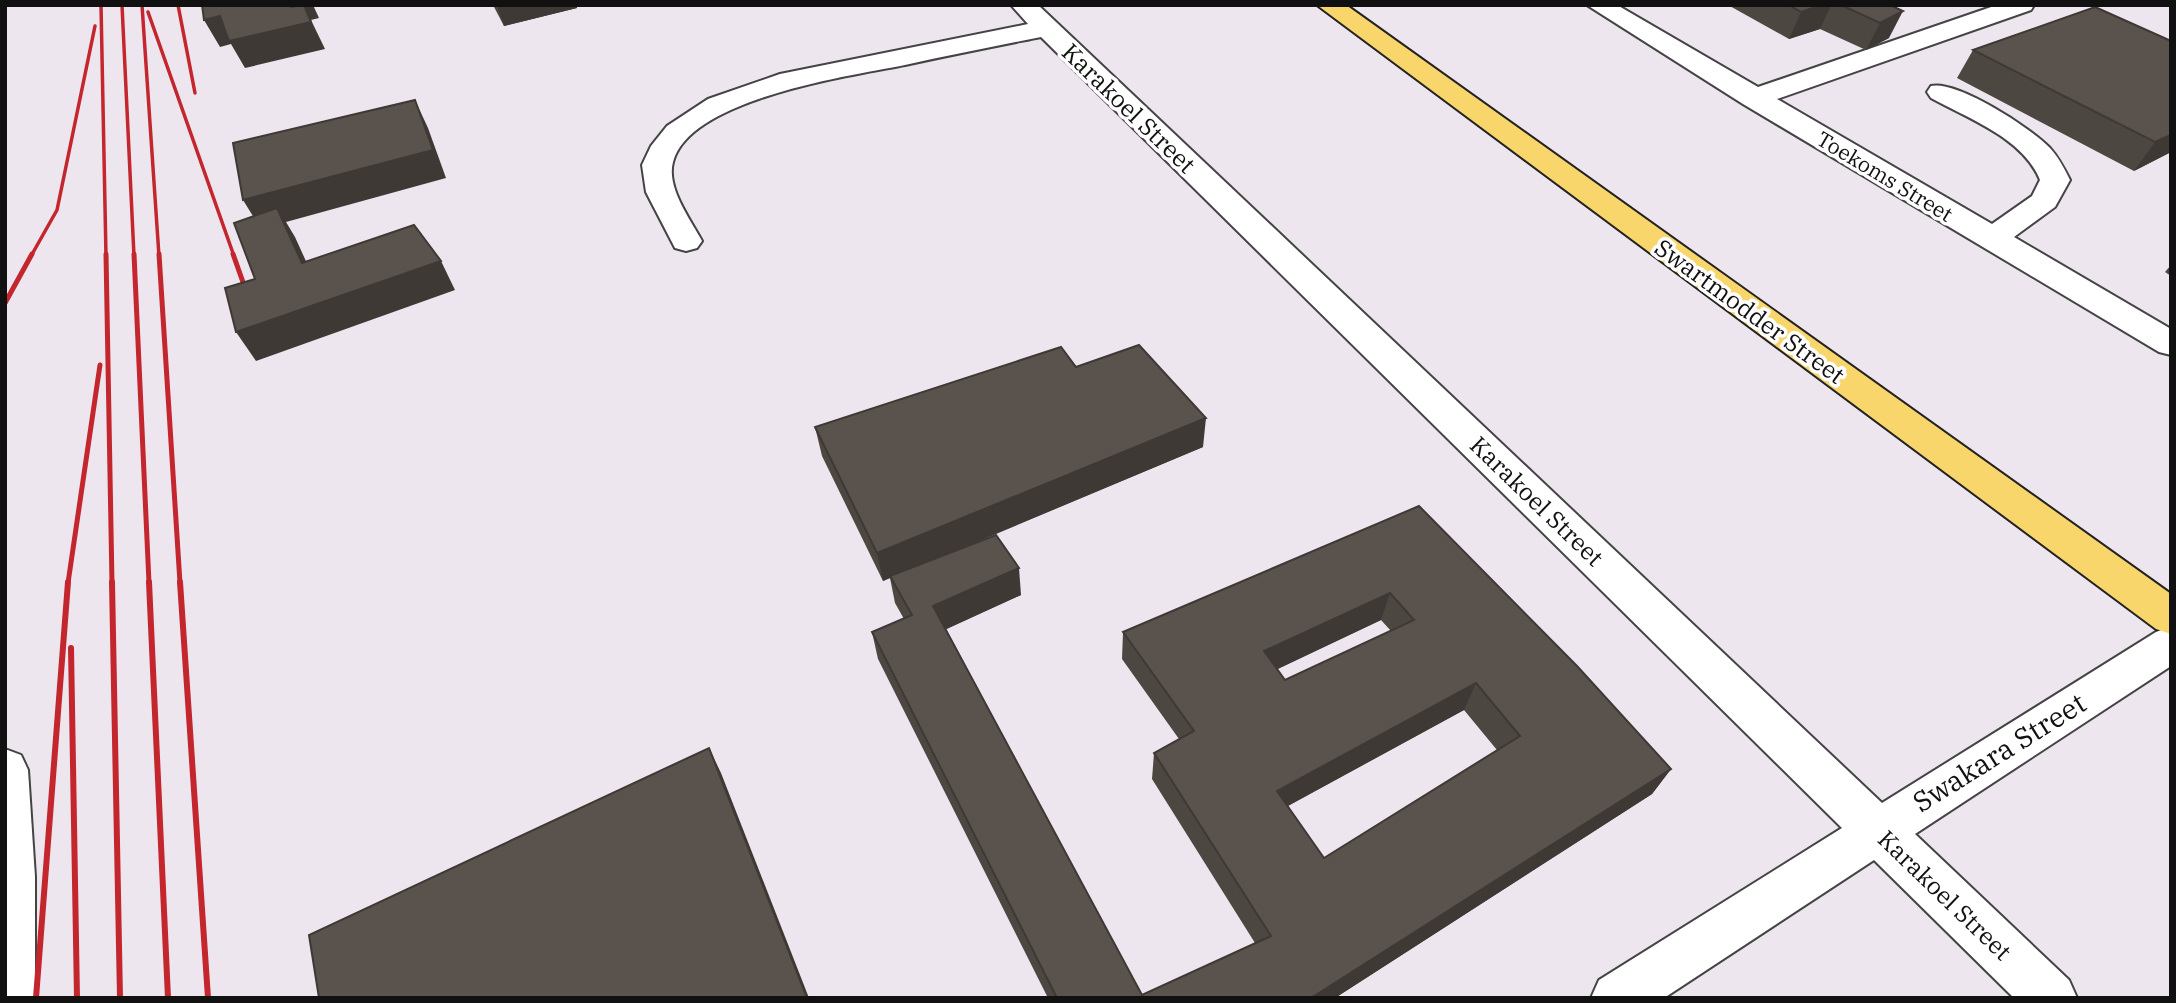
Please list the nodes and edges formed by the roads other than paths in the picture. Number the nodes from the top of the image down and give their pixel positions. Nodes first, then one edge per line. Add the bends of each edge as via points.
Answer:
1 (1329, 5) edge
2 (1599, 5) edge
3 (2022, 5) edge
4 (1035, 17) edge
5 (1941, 92) dead end
6 (1753, 98) junction
7 (1992, 239) junction
8 (686, 241) dead end
9 (2171, 344) edge
10 (2171, 618) edge
11 (2171, 644) edge
12 (5, 770) edge
13 (1877, 829) junction
14 (9, 998) edge
15 (1617, 998) edge
16 (2051, 998) edge

1 - 10 main road, Swartmodder Street
2 - 6 street, Toekoms Street
3 - 6 street
4 - 8 street via 780,82 694,119 665,146 657,165 661,192
4 - 13 street, Karakoel Street
5 - 7 street via 2023,139 2052,168 2055,180 2044,201
6 - 7 street, Toekoms Street
7 - 9 street, Toekoms Street
11 - 13 street, Swakara Street
12 - 14 street via 11,877
13 - 15 street, Swakara Street
13 - 16 street, Karakoel Street

